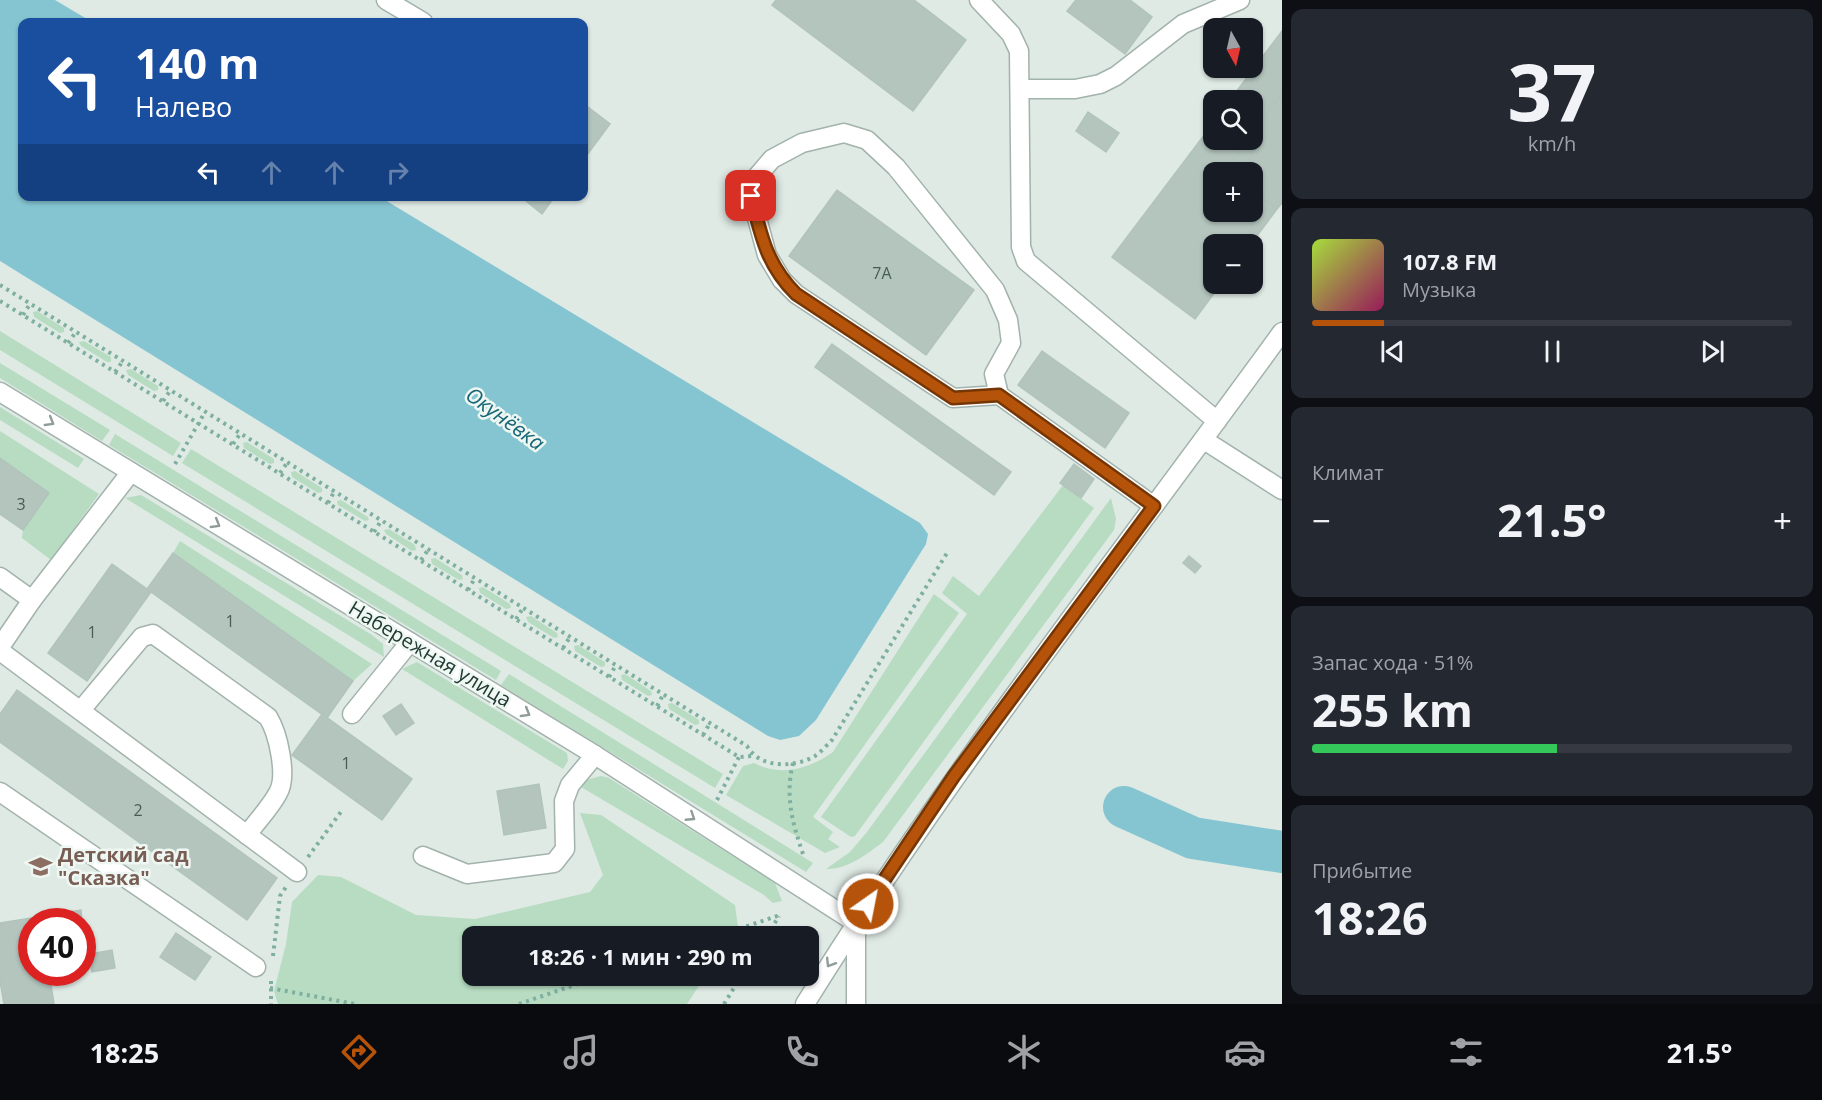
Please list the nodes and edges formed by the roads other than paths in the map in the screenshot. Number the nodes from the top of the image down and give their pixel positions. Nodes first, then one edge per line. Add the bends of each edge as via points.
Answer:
1 (386, 0) edge
2 (980, 0) edge
3 (1240, 0) edge
4 (416, 18) edge
5 (1020, 89) junction
6 (1282, 332) edge
7 (0, 392) edge
8 (999, 395) junction
9 (1217, 422) junction
10 (1204, 440) junction
11 (131, 472) junction
12 (1282, 490) edge
13 (1154, 506) junction
14 (0, 577) edge
15 (32, 600) junction
16 (410, 642) junction
17 (0, 649) edge
18 (81, 710) junction
19 (352, 714) dead end
20 (595, 754) junction
21 (0, 792) edge
22 (247, 835) junction
23 (423, 856) dead end
24 (297, 872) dead end
25 (856, 923) junction
26 (256, 967) road end
27 (806, 1004) edge
28 (856, 1004) edge

1 - 4 street
2 - 5 street via 1011,34 1019,51
3 - 5 street via 1183,24 1100,84 1075,89
5 - 9 street via 1021,247 1026,261
6 - 9 street
7 -> 11 street, Набережная улица
8 - 8 street via 994,374 1011,344 1008,320 995,290 896,167 867,140 844,133 802,143 772,159 754,180 751,196 767,255 782,280 796,294 953,398
8 - 13 street
9 - 10 street
10 - 12 street
10 - 13 street
11 - 15 street
11 -> 16 street, Набережная улица
13 - 25 street via 954,776
14 - 15 street
15 - 17 street
16 - 19 street
16 -> 20 street, Набережная улица
17 - 18 street
18 - 22 street
18 - 22 street via 142,637 153,634 268,717 276,731 282,783
20 - 23 street via 570,785 564,801 565,849 554,863 467,874
20 -> 25 street, Набережная улица
21 - 26 street
22 - 24 street
25 -> 27 street
25 - 28 street

